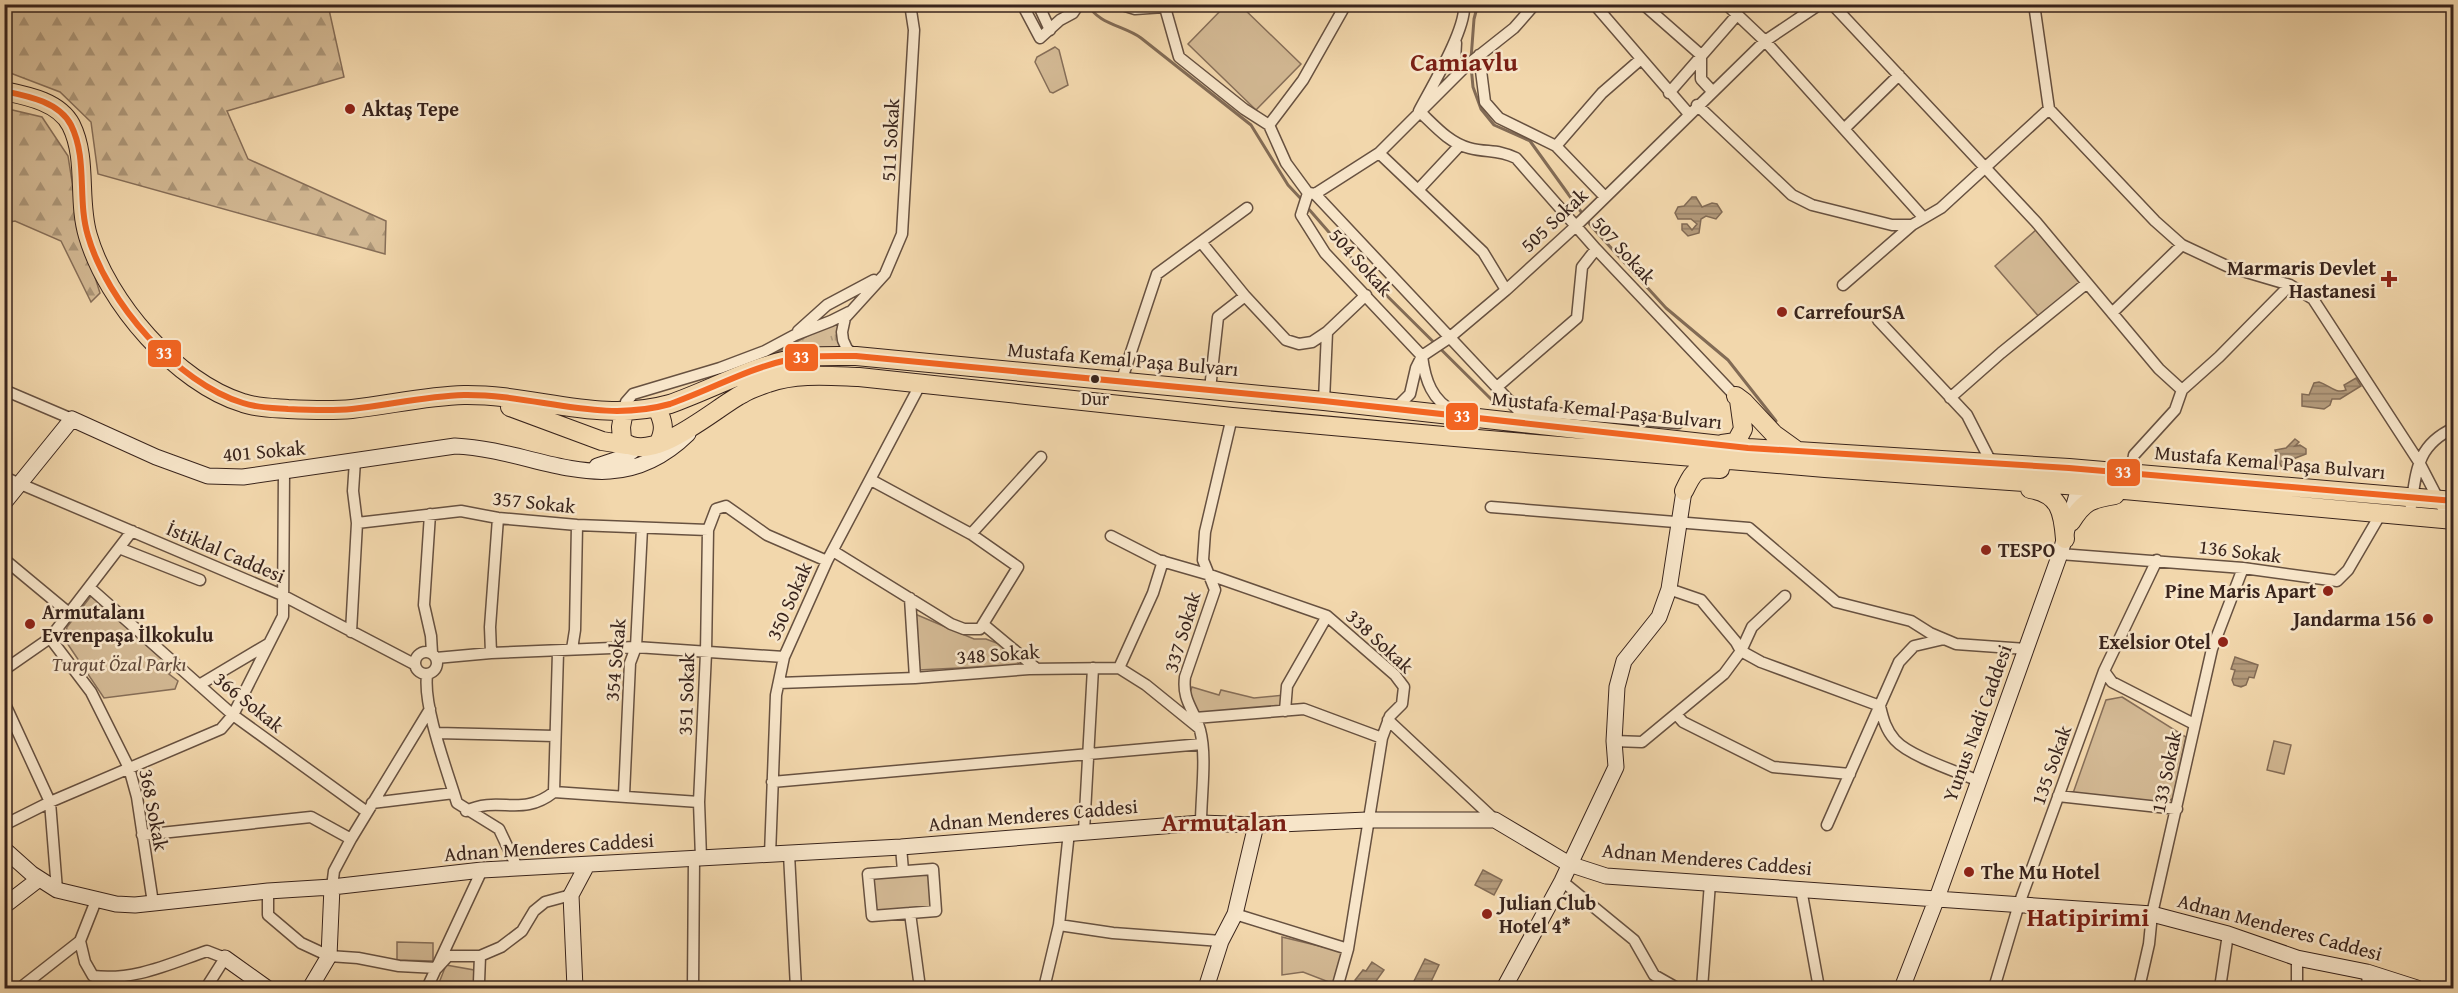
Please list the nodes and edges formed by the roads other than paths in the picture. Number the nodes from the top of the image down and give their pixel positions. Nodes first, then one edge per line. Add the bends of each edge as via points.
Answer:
1 (910, 4) edge
2 (1022, 4) edge
3 (1038, 4) edge
4 (1079, 4) edge
5 (1119, 4) edge
6 (1346, 4) edge
7 (1464, 4) edge
8 (1535, 4) edge
9 (1594, 4) edge
10 (1643, 4) edge
11 (1726, 4) edge
12 (1820, 4) edge
13 (1833, 4) edge
14 (2034, 4) edge
15 (1164, 6) edge
16 (1136, 7) edge
17 (1737, 15) junction
18 (1050, 30) junction
19 (1457, 34) junction
20 (1765, 41) junction
21 (1479, 55) junction
22 (1701, 55) junction
23 (1641, 59) junction
24 (1466, 66) junction
25 (1899, 75) junction
26 (4, 91) edge
27 (1712, 91) junction
28 (1669, 93) junction
29 (1697, 105) junction
30 (2049, 109) junction
31 (1419, 111) junction
32 (1689, 114) junction
33 (1269, 125) junction
34 (1844, 129) junction
35 (1460, 145) junction
36 (1556, 146) junction
37 (1379, 153) junction
38 (1986, 169) junction
39 (1418, 190) junction
40 (1312, 194) junction
41 (1605, 197) junction
42 (1247, 208) dead end
43 (1923, 217) junction
44 (1577, 225) junction
45 (1912, 225) junction
46 (1201, 242) junction
47 (2182, 245) junction
48 (1596, 249) junction
49 (885, 274) junction
50 (2087, 283) junction
51 (1844, 285) dead end
52 (2290, 285) junction
53 (1506, 290) junction
54 (1366, 295) junction
55 (1245, 296) junction
56 (849, 312) junction
57 (2112, 313) junction
58 (1878, 320) dead end
59 (1327, 332) junction
60 (795, 335) junction
61 (1449, 338) junction
62 (856, 356) junction
63 (1422, 356) junction
64 (1121, 382) junction
65 (921, 383) junction
66 (664, 384) junction
67 (1497, 387) junction
68 (1210, 389) junction
69 (4, 390) edge
70 (2182, 390) junction
71 (484, 395) junction
72 (1738, 398) junction
73 (1950, 398) junction
74 (1324, 401) junction
75 (657, 408) junction
76 (1383, 408) junction
77 (624, 411) junction
78 (1232, 417) junction
79 (1472, 418) junction
80 (72, 419) junction
81 (703, 419) junction
82 (1678, 423) dead end
83 (2454, 428) edge
84 (658, 444) junction
85 (1557, 445) junction
86 (1718, 445) junction
87 (631, 447) junction
88 (1801, 453) junction
89 (505, 454) junction
90 (1747, 454) junction
91 (1041, 457) dead end
92 (355, 461) junction
93 (650, 463) junction
94 (1992, 464) junction
95 (1825, 468) junction
96 (2420, 469) junction
97 (284, 472) junction
98 (2131, 474) junction
99 (4, 477) edge
100 (2082, 478) junction
101 (871, 480) junction
102 (1983, 481) junction
103 (19, 484) junction
104 (1684, 491) junction
105 (2160, 494) junction
106 (2413, 496) junction
107 (2445, 500) edge
108 (4, 503) edge
109 (1491, 507) dead end
110 (430, 514) junction
111 (2380, 515) junction
112 (2409, 517) junction
113 (498, 518) junction
114 (2451, 520) edge
115 (2071, 522) junction
116 (357, 523) junction
117 (1680, 524) junction
118 (577, 525) junction
119 (642, 528) junction
120 (708, 530) junction
121 (132, 531) junction
122 (971, 534) junction
123 (1111, 536) dead end
124 (2063, 547) junction
125 (119, 548) junction
126 (830, 556) junction
127 (4, 559) edge
128 (2157, 560) junction
129 (1163, 561) junction
130 (2243, 568) junction
131 (1210, 575) junction
132 (200, 580) dead end
133 (89, 587) junction
134 (1669, 589) junction
135 (282, 595) junction
136 (1785, 596) dead end
137 (910, 598) junction
138 (69, 613) junction
139 (1328, 616) junction
140 (983, 624) junction
141 (351, 632) junction
142 (50, 638) junction
143 (1944, 639) junction
144 (268, 644) junction
145 (636, 647) junction
146 (2026, 649) junction
147 (572, 650) junction
148 (1741, 651) junction
149 (558, 652) junction
150 (491, 653) junction
151 (706, 653) junction
152 (434, 655) junction
153 (784, 657) junction
154 (414, 664) junction
155 (1093, 668) junction
156 (1119, 668) junction
157 (1037, 669) junction
158 (4, 670) edge
159 (2104, 671) junction
160 (427, 675) junction
161 (915, 678) junction
162 (779, 683) junction
163 (199, 685) junction
164 (4, 702) edge
165 (1880, 706) junction
166 (430, 710) junction
167 (1285, 711) junction
168 (1676, 714) junction
169 (233, 715) junction
170 (1388, 720) junction
171 (1197, 723) junction
172 (2194, 724) junction
173 (437, 733) junction
174 (554, 736) junction
175 (1382, 738) junction
176 (1614, 741) junction
177 (1202, 744) junction
178 (1089, 755) junction
179 (129, 768) junction
180 (1850, 774) junction
181 (1979, 781) junction
182 (772, 782) junction
183 (554, 792) junction
184 (454, 793) junction
185 (624, 795) junction
186 (2058, 796) junction
187 (50, 802) junction
188 (699, 802) junction
189 (370, 808) junction
190 (2177, 809) junction
191 (466, 811) junction
192 (1367, 820) junction
193 (1495, 820) junction
194 (1201, 823) junction
195 (4, 825) edge
196 (1256, 825) junction
197 (1827, 825) dead end
198 (1077, 831) junction
199 (142, 835) junction
200 (351, 839) junction
201 (901, 847) junction
202 (4, 849) edge
203 (789, 854) junction
204 (770, 855) junction
205 (697, 859) junction
206 (1569, 864) junction
207 (587, 865) junction
208 (517, 867) junction
209 (482, 870) junction
210 (903, 871) junction
211 (35, 876) junction
212 (1562, 881) junction
213 (1710, 883) junction
214 (332, 887) junction
215 (1801, 889) junction
216 (57, 890) junction
217 (268, 891) junction
218 (571, 895) junction
219 (97, 898) junction
220 (1937, 898) junction
221 (153, 903) junction
222 (2019, 904) junction
223 (4, 906) edge
224 (910, 913) junction
225 (1235, 914) junction
226 (2152, 914) junction
227 (1059, 925) junction
228 (2228, 934) junction
229 (80, 941) junction
230 (1221, 941) junction
231 (1348, 949) junction
232 (329, 956) junction
233 (480, 956) junction
234 (225, 958) junction
235 (2297, 958) junction
236 (436, 968) junction
237 (2367, 972) junction
238 (26, 987) edge
239 (206, 988) edge
240 (267, 988) edge
241 (310, 988) edge
242 (427, 988) edge
243 (482, 988) edge
244 (575, 988) edge
245 (693, 988) edge
246 (796, 988) edge
247 (920, 988) edge
248 (1044, 988) edge
249 (1206, 988) edge
250 (1336, 988) edge
251 (1504, 988) edge
252 (1677, 988) edge
253 (1702, 988) edge
254 (1819, 988) edge
255 (1902, 988) edge
256 (1994, 988) edge
257 (2139, 988) edge
258 (2220, 988) edge
259 (2297, 988) edge
260 (2368, 988) edge
261 (2418, 988) edge

1 - 49 street, 511 Sokak via 914,30 902,234
2 - 18 street via 1040,38
3 - 18 street
4 - 18 street via 1074,13
5 - 16 street
6 - 33 street via 1303,80
7 - 19 street
8 - 21 street via 1514,28
9 - 23 street
10 - 22 street
11 - 17 street
12 - 20 street, 505 Sokak
13 - 25 street
14 - 30 street
15 - 16 street
15 - 33 street via 1179,57
17 - 20 street
17 - 22 street
19 - 24 street via 1455,60 1459,66
19 - 31 street
20 - 27 street, 505 Sokak
20 - 34 street
21 - 24 street
21 - 36 street via 1485,102 1499,118
22 - 27 street via 1701,79
22 - 28 street
23 - 28 street
23 - 36 street via 1602,93
24 - 31 street
25 - 34 street
25 - 38 street
26 - 71 highway via 49,104 70,123 80,149 87,236 99,262 126,310 178,366 204,386 244,404 315,411 408,399
27 - 29 street, 505 Sokak
28 - 32 street
29 - 32 street, 505 Sokak
29 - 45 street via 1792,195 1812,205 1866,220
30 - 38 street
30 - 47 street
31 - 35 street
31 - 37 street
32 - 41 street, 505 Sokak
33 - 40 street via 1286,163
34 - 43 street
35 - 39 street
35 - 44 street, 507 Sokak via 1500,150 1516,158
36 - 41 street
37 - 39 street
37 - 40 street
38 - 43 street via 1941,208
38 - 50 street
39 - 53 street via 1484,252
40 - 54 street, 504 Sokak via 1301,215 1325,253
40 - 61 street
41 - 44 street, 505 Sokak
42 - 46 street
43 - 45 street
44 - 48 street, 507 Sokak
44 - 53 street, 505 Sokak
45 - 51 street
46 - 55 street
46 - 64 street via 1157,274
47 - 52 street via 2229,267
47 - 57 street
48 - 67 street via 1582,267 1576,318
48 - 72 street, 507 Sokak
49 - 56 street, 511 Sokak
49 - 60 street, 511 Sokak via 827,305
50 - 57 street
50 - 73 street
52 - 70 street
52 - 96 street via 2318,305
53 - 61 street, 505 Sokak
54 - 59 street
54 - 63 street, 504 Sokak
55 - 59 street via 1286,340 1312,342
55 - 68 street via 1218,317
56 - 60 street, 511 Sokak
56 - 62 street via 842,332 848,349
57 - 70 street
58 - 73 street
59 - 74 street
60 - 66 street, 511 Sokak via 720,368
61 - 63 street, 505 Sokak
61 - 67 street
62 - 64 highway, Mustafa Kemal Paşa Bulvarı
62 - 75 highway, Mustafa Kemal Paşa Bulvarı via 788,360
63 - 76 street via 1410,394 1399,405
63 - 79 street via 1436,399 1452,411
64 - 68 highway, Mustafa Kemal Paşa Bulvarı
65 - 78 highway, Mustafa Kemal Paşa Bulvarı
65 - 81 highway, Mustafa Kemal Paşa Bulvarı via 804,376 771,382 743,393
65 - 101 street, 350 Sokak
66 - 75 street via 656,398
66 - 77 street, 511 Sokak via 633,394
67 - 82 street via 1518,410
68 - 74 highway, Mustafa Kemal Paşa Bulvarı
69 - 80 street, 401 Sokak
70 - 98 street via 2175,410 2133,455
71 - 77 highway via 599,412
71 - 87 highway via 602,441
72 - 86 highway via 1743,429 1736,442
72 - 88 highway via 1781,440
72 - 90 street, 507 Sokak via 1750,428
73 - 94 street via 1967,415
74 - 76 highway, Mustafa Kemal Paşa Bulvarı
75 - 77 highway
75 - 84 highway via 663,422
76 - 79 highway, Mustafa Kemal Paşa Bulvarı
77 - 87 highway via 622,440
78 - 85 highway, Mustafa Kemal Paşa Bulvarı
78 - 131 street, 337 Sokak via 1205,532 1203,560
79 - 86 highway, Mustafa Kemal Paşa Bulvarı
80 - 97 street, 401 Sokak via 208,476
80 - 103 street
81 - 84 highway, Mustafa Kemal Paşa Bulvarı
81 - 93 street via 672,449
83 - 96 street via 2435,437 2427,446
84 - 87 highway
84 - 93 street
85 - 90 highway, Mustafa Kemal Paşa Bulvarı
85 - 104 highway via 1670,461 1678,466
86 - 90 highway, Mustafa Kemal Paşa Bulvarı
87 - 89 street via 624,457 596,466
88 - 90 highway, Mustafa Kemal Paşa Bulvarı
88 - 94 highway, Mustafa Kemal Paşa Bulvarı
89 - 92 street, 401 Sokak via 455,446
89 - 93 street via 596,472
90 - 95 highway, Mustafa Kemal Paşa Bulvarı
91 - 122 street
92 - 97 street, 401 Sokak
92 - 116 street
94 - 100 highway, Mustafa Kemal Paşa Bulvarı
95 - 102 highway, Mustafa Kemal Paşa Bulvarı
95 - 104 highway via 1763,471 1701,467 1692,474
96 - 106 street
96 - 107 street
97 - 135 street
98 - 100 highway, Mustafa Kemal Paşa Bulvarı
98 - 106 highway, Mustafa Kemal Paşa Bulvarı
99 - 103 street, İstiklal Caddesi
100 - 102 highway, Mustafa Kemal Paşa Bulvarı
100 - 105 highway, Mustafa Kemal Paşa Bulvarı
100 - 115 street, Yunus Nadi Caddesi
101 - 122 street
101 - 126 street, 350 Sokak
102 - 124 highway via 2050,496 2060,506 2064,519
103 - 108 street
103 - 121 street, İstiklal Caddesi
104 - 117 street
105 - 111 highway, Mustafa Kemal Paşa Bulvarı
105 - 115 highway via 2095,498 2081,506
106 - 107 highway, Mustafa Kemal Paşa Bulvarı
106 - 112 street
107 - 114 street
109 - 117 street
110 - 113 street, 357 Sokak via 461,511
110 - 116 street, 357 Sokak
110 - 152 street via 424,605
111 - 112 highway, Mustafa Kemal Paşa Bulvarı
111 - 130 street, 136 Sokak via 2348,570 2337,581
112 - 114 highway, Mustafa Kemal Paşa Bulvarı
113 - 118 street, 357 Sokak
113 - 150 street
115 - 124 street, Yunus Nadi Caddesi
116 - 141 street
117 - 134 street
117 - 143 street via 1749,528 1836,602 1911,621
118 - 119 street, 357 Sokak
118 - 147 street
119 - 120 street, 357 Sokak
119 - 145 street, 354 Sokak
120 - 126 street via 716,509 726,506 767,535
120 - 151 street, 351 Sokak
121 - 125 street
121 - 135 street, İstiklal Caddesi
122 - 140 street via 1018,567
123 - 129 street, 338 Sokak
124 - 128 street, 136 Sokak
124 - 146 street, Yunus Nadi Caddesi
125 - 132 street
125 - 133 street
126 - 137 street
126 - 153 street, 350 Sokak
127 - 138 street
128 - 130 street, 136 Sokak
128 - 159 street, 135 Sokak
129 - 131 street, 338 Sokak
129 - 156 street via 1154,593
130 - 172 street, 133 Sokak via 2212,649
131 - 139 street, 338 Sokak
131 - 171 street, 337 Sokak via 1215,590 1184,680 1184,692
133 - 138 street
133 - 163 street, 366 Sokak
134 - 148 street via 1701,600
134 - 176 street via 1659,617 1624,661 1617,687
135 - 141 street, İstiklal Caddesi
135 - 144 street via 283,616
136 - 148 street via 1752,627
137 - 140 street via 964,629 980,628
137 - 161 street
138 - 142 street
139 - 167 street via 1287,686
139 - 170 street, 338 Sokak via 1404,687 1402,704
140 - 157 street
141 - 154 street, İstiklal Caddesi
142 - 158 street
142 - 179 street, 368 Sokak via 91,692
143 - 146 street via 1956,644
143 - 165 street via 1914,646 1899,662
144 - 163 street
144 - 169 street
145 - 147 street
145 - 151 street
145 - 185 street, 354 Sokak via 630,663
146 - 181 street, Yunus Nadi Caddesi
147 - 149 street
148 - 165 street
148 - 168 street via 1724,674
149 - 150 street
149 - 174 street
150 - 152 street
151 - 153 street
151 - 188 street, 351 Sokak
152 - 154 street via 423,652 416,656
152 - 160 street via 437,665
153 - 162 street, 350 Sokak
154 - 160 street via 416,670
155 - 156 street, 348 Sokak
155 - 157 street, 348 Sokak
155 - 178 street
156 - 171 street
157 - 161 street, 348 Sokak
159 - 172 street via 2112,682
159 - 186 street, 135 Sokak
160 - 166 street via 425,690
161 - 162 street, 348 Sokak
162 - 182 street, 350 Sokak
163 - 169 street, 366 Sokak
164 - 187 street
165 - 180 street
165 - 181 street via 1885,725 1896,742
166 - 173 street
166 - 189 street
167 - 171 street
167 - 175 street via 1304,709
168 - 176 street via 1642,742
168 - 180 street via 1683,722 1773,767
169 - 179 street via 221,729
169 - 189 street, 366 Sokak
170 - 175 street, 338 Sokak
170 - 193 street
171 - 177 street, 337 Sokak
172 - 190 street, 133 Sokak
173 - 174 street
173 - 184 street
174 - 183 street
175 - 192 street, 338 Sokak
176 - 206 street via 1616,767
177 - 178 street
177 - 194 street, 337 Sokak
178 - 182 street
178 - 198 street
179 - 187 street
179 - 199 street, 368 Sokak
180 - 197 street
181 - 220 street, Yunus Nadi Caddesi
182 - 204 street, 350 Sokak
183 - 185 street
183 - 191 street via 540,803 480,804
184 - 189 street
184 - 191 street via 457,803
185 - 188 street
186 - 190 street
186 - 222 street, 135 Sokak
187 - 195 street
187 - 216 street
188 - 205 street, 351 Sokak
189 - 200 street
190 - 226 street, 133 Sokak
191 - 208 street via 499,829
192 - 193 street, Adnan Menderes Caddesi
192 - 196 street, Adnan Menderes Caddesi
192 - 231 street, 338 Sokak
193 - 206 street, Adnan Menderes Caddesi
194 - 196 street, Adnan Menderes Caddesi
194 - 198 street, Adnan Menderes Caddesi
196 - 225 street
198 - 201 street, Adnan Menderes Caddesi
198 - 227 street
199 - 200 street via 311,817
199 - 221 street, 368 Sokak
200 - 214 street via 334,871
201 - 203 street, Adnan Menderes Caddesi
201 - 210 street
202 - 211 street, Adnan Menderes Caddesi
203 - 204 street, Adnan Menderes Caddesi
203 - 246 street
204 - 205 street, Adnan Menderes Caddesi
205 - 207 street, Adnan Menderes Caddesi
205 - 245 street, 351 Sokak
206 - 212 street
206 - 213 street, Adnan Menderes Caddesi via 1606,876
207 - 208 street, Adnan Menderes Caddesi
207 - 218 street
208 - 209 street, Adnan Menderes Caddesi
209 - 214 street, Adnan Menderes Caddesi
209 - 236 street
210 - 224 street via 933,869 936,911
210 - 224 street via 868,874 872,916
211 - 216 street, Adnan Menderes Caddesi
211 - 223 street
212 - 251 street
212 - 252 street via 1634,940 1654,975
213 - 215 street, Adnan Menderes Caddesi
213 - 253 street
214 - 217 street, Adnan Menderes Caddesi
214 - 232 street
215 - 220 street, Adnan Menderes Caddesi
215 - 254 street
216 - 219 street, Adnan Menderes Caddesi
217 - 221 street, Adnan Menderes Caddesi
217 - 232 street via 268,915 300,943
218 - 233 street via 545,902 534,911 522,931 501,947
218 - 244 street
219 - 221 street, Adnan Menderes Caddesi via 116,904
219 - 229 street
220 - 222 street, Adnan Menderes Caddesi
220 - 255 street, Yunus Nadi Caddesi
222 - 226 street, Adnan Menderes Caddesi
222 - 256 street, 135 Sokak
224 - 247 street
225 - 230 street
225 - 231 street
226 - 228 street, Adnan Menderes Caddesi
226 - 257 street, 133 Sokak via 2150,944
227 - 230 street
227 - 248 street
228 - 235 street, Adnan Menderes Caddesi
228 - 258 street
229 - 234 street via 93,976 110,979 136,976 207,951
229 - 238 street
230 - 249 street
231 - 250 street, 338 Sokak
232 - 236 street
232 - 241 street
233 - 236 street via 448,956
233 - 243 street
234 - 239 street
234 - 240 street
235 - 237 street, Adnan Menderes Caddesi
235 - 259 street
236 - 242 street
237 - 260 street
237 - 261 street, Adnan Menderes Caddesi

